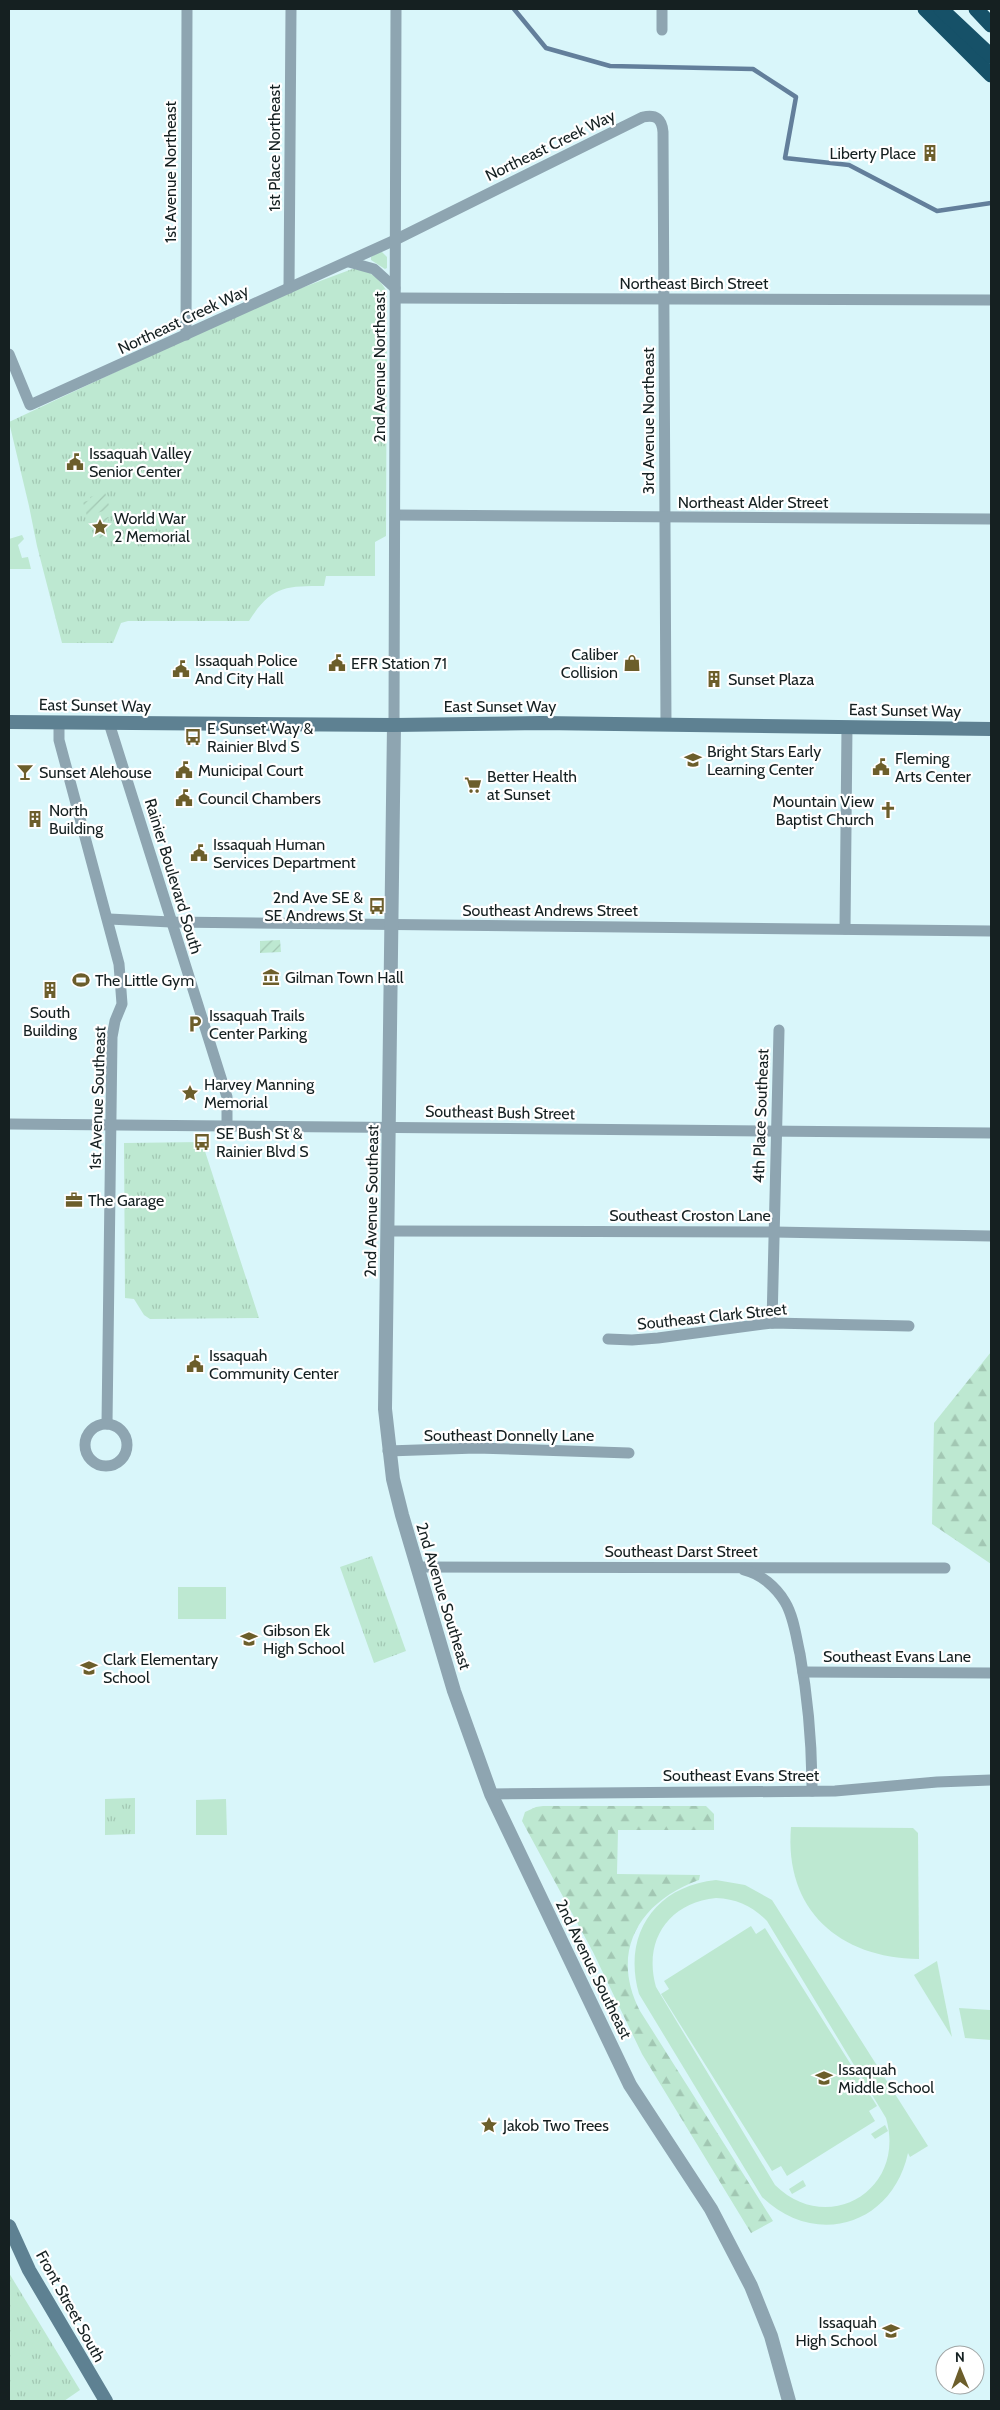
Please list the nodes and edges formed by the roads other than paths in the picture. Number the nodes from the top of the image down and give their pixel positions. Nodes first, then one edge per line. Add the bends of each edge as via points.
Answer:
1 (187, 9) edge
2 (291, 9) edge
3 (396, 9) edge
4 (662, 9) edge
5 (925, 9) edge
6 (941, 9) edge
7 (976, 9) edge
8 (991, 25) edge
9 (662, 30) dead end
10 (991, 56) edge
11 (991, 75) edge
12 (658, 118) joint
13 (395, 240) junction
14 (349, 262) junction
15 (289, 288) junction
16 (396, 293) junction
17 (664, 299) junction
18 (991, 300) edge
19 (186, 335) junction
20 (9, 354) edge
21 (395, 515) junction
22 (664, 517) junction
23 (991, 518) edge
24 (9, 722) edge
25 (59, 722) junction
26 (110, 723) junction
27 (394, 725) junction
28 (666, 725) junction
29 (847, 727) junction
30 (991, 729) edge
31 (109, 919) junction
32 (171, 922) junction
33 (393, 925) junction
34 (845, 929) junction
35 (991, 931) edge
36 (779, 1030) dead end
37 (9, 1124) edge
38 (111, 1124) junction
39 (227, 1126) junction
40 (390, 1127) junction
41 (775, 1131) junction
42 (991, 1133) edge
43 (389, 1231) junction
44 (774, 1232) junction
45 (991, 1236) edge
46 (772, 1323) junction
47 (909, 1326) dead end
48 (608, 1339) dead end
49 (107, 1424) dead end
50 (388, 1451) junction
51 (629, 1453) dead end
52 (416, 1567) junction
53 (729, 1568) junction
54 (945, 1568) dead end
55 (803, 1672) junction
56 (991, 1673) edge
57 (991, 1780) edge
58 (812, 1791) junction
59 (491, 1794) junction
60 (9, 2226) edge
61 (106, 2401) edge
62 (789, 2401) edge

1 - 19 street, 1st Avenue Northeast
2 - 15 street, 1st Place Northeast
3 - 13 street, 2nd Avenue Northeast
4 - 9 street
5 - 11 highway
6 - 10 highway
7 - 8 highway
12 - 13 street, Northeast Creek Way via 651,115 643,117
12 - 17 street, 3rd Avenue Northeast via 663,132
13 - 14 street, Northeast Creek Way
13 - 16 street, 2nd Avenue Northeast
14 - 15 street, Northeast Creek Way
14 - 16 street via 374,270
15 - 19 street, Northeast Creek Way
16 - 17 street, Northeast Birch Street
16 - 21 street, 2nd Avenue Northeast
17 - 18 street, Northeast Birch Street
17 - 22 street, 3rd Avenue Northeast
19 - 20 street, Northeast Creek Way via 30,405
21 - 22 street, Northeast Alder Street
21 - 27 street, 2nd Avenue Northeast
22 - 23 street, Northeast Alder Street
22 - 28 street, 3rd Avenue Northeast
24 - 25 main road, East Sunset Way
25 - 26 main road, East Sunset Way
25 - 31 street, 1st Avenue Southeast via 59,740
26 - 27 main road, East Sunset Way
26 - 32 street, Rainier Boulevard South
27 - 28 main road, East Sunset Way
27 - 33 street, 2nd Avenue Southeast
28 - 29 main road, East Sunset Way
29 - 30 main road, East Sunset Way
29 - 34 street
31 - 32 street, Southeast Andrews Street
31 - 38 street, 1st Avenue Southeast via 122,988 122,1004 113,1028
32 - 33 street, Southeast Andrews Street
32 - 39 street, Rainier Boulevard South via 227,1097
33 - 34 street, Southeast Andrews Street
33 - 40 street, 2nd Avenue Southeast
34 - 35 street, Southeast Andrews Street
36 - 41 street, 4th Place Southeast
37 - 38 street, Southeast Bush Street
38 - 39 street, Southeast Bush Street
38 - 49 street, 1st Avenue Southeast
39 - 40 street, Southeast Bush Street
40 - 41 street, Southeast Bush Street
40 - 43 street, 2nd Avenue Southeast
41 - 42 street, Southeast Bush Street
41 - 44 street, 4th Place Southeast
43 - 44 street, Southeast Croston Lane
43 - 50 street, 2nd Avenue Southeast via 385,1365
44 - 45 street, Southeast Croston Lane
44 - 46 street, 4th Place Southeast
46 - 47 street, Southeast Clark Street
46 - 48 street, Southeast Clark Street via 658,1338
50 - 51 street, Southeast Donnelly Lane via 476,1448
50 - 52 street, 2nd Avenue Southeast
52 - 53 street, Southeast Darst Street
52 - 59 street, 2nd Avenue Southeast via 454,1691
53 - 54 street, Southeast Darst Street
53 - 55 street via 757,1575 783,1598
55 - 56 street, Southeast Evans Lane
55 - 58 street
57 - 58 street, Southeast Evans Street
58 - 59 street, Southeast Evans Street
59 - 62 street, 2nd Avenue Southeast via 630,2084 710,2209 751,2286 771,2336
60 - 61 main road, Front Street South via 29,2270

